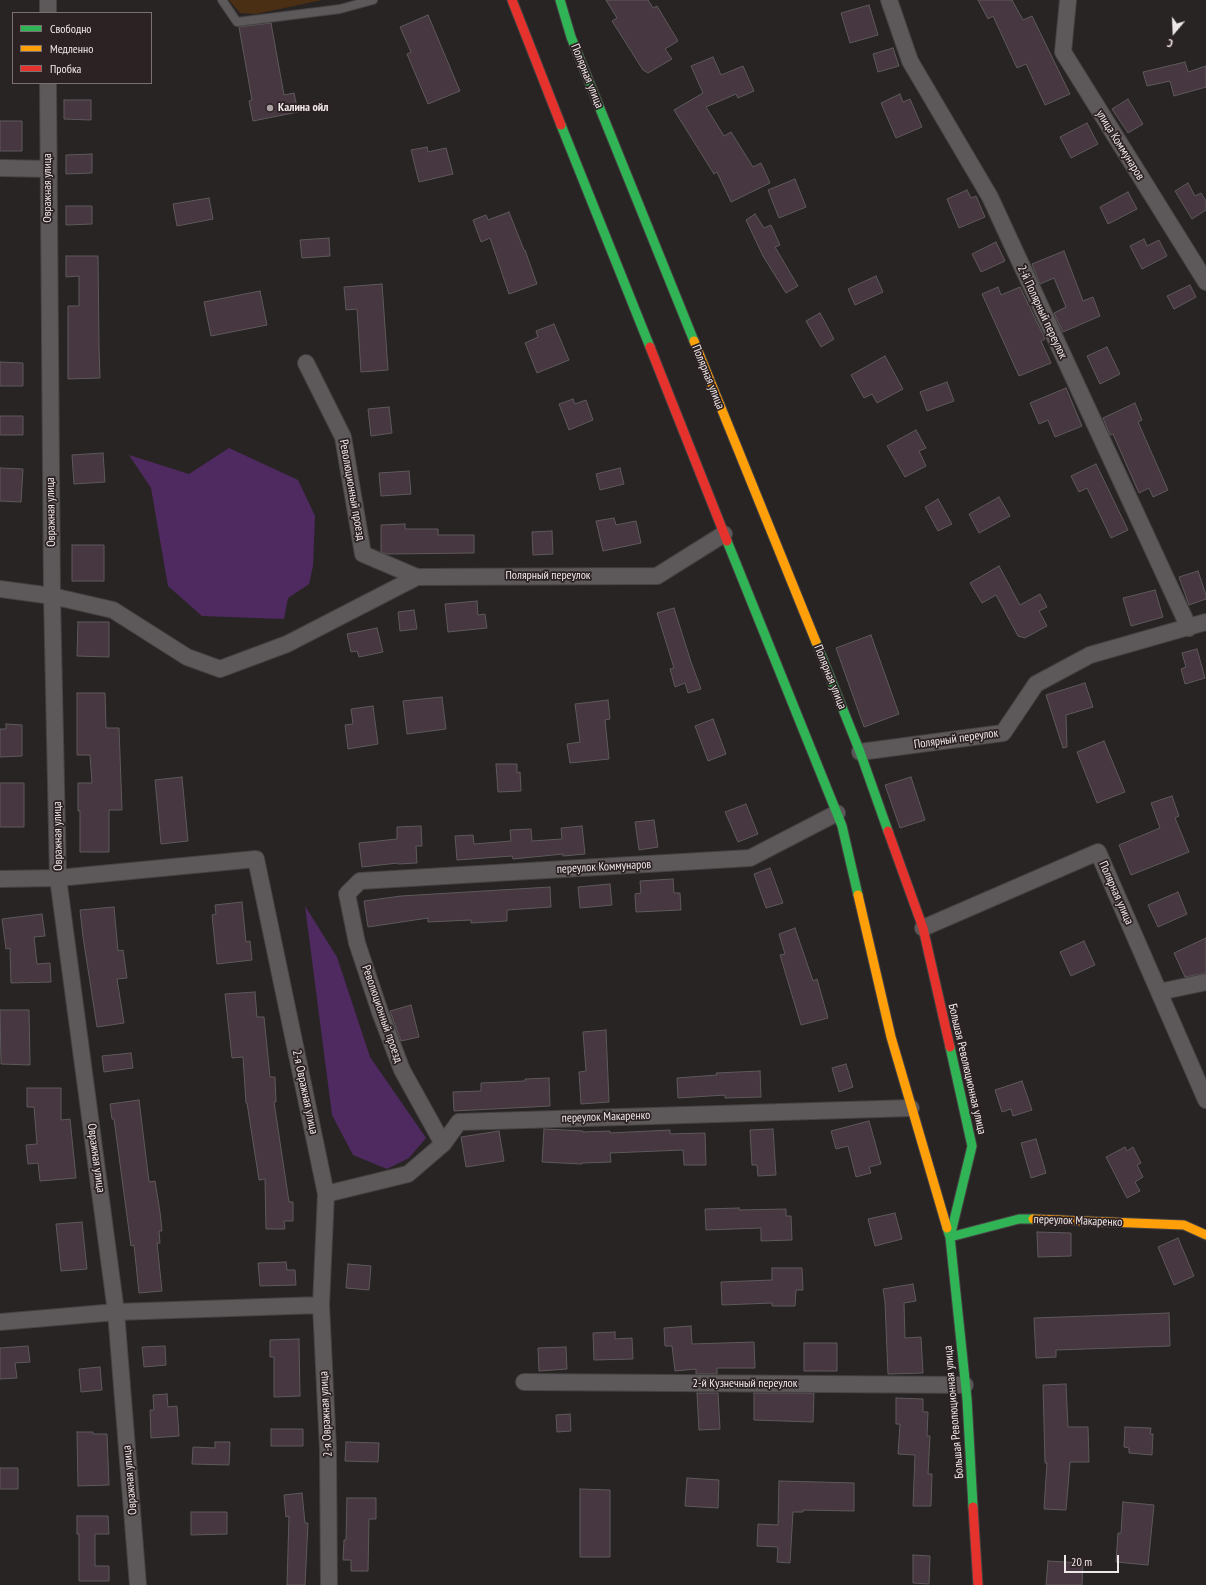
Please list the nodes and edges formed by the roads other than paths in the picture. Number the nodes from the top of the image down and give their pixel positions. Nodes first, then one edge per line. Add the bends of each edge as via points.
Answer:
1 (48, 0) edge
2 (222, 0) edge
3 (373, 0) edge
4 (512, 0) edge
5 (560, 0) edge
6 (889, 0) edge
7 (1068, 0) edge
8 (48, 12) edge
9 (48, 84) edge
10 (0, 168) edge
11 (48, 169) junction
12 (1206, 282) edge
13 (306, 363) dead end
14 (724, 534) junction
15 (363, 554) joint
16 (417, 577) junction
17 (0, 589) edge
18 (52, 596) junction
19 (1206, 622) edge
20 (1189, 628) junction
21 (860, 752) junction
22 (837, 814) junction
23 (58, 878) junction
24 (0, 879) edge
25 (360, 881) joint
26 (923, 928) junction
27 (1206, 982) edge
28 (1159, 992) junction
29 (1206, 1100) edge
30 (911, 1108) junction
31 (443, 1144) junction
32 (326, 1194) junction
33 (1206, 1234) edge
34 (950, 1237) junction
35 (321, 1306) junction
36 (116, 1312) junction
37 (0, 1322) edge
38 (524, 1382) dead end
39 (965, 1385) junction
40 (138, 1585) edge
41 (329, 1585) edge
42 (978, 1585) edge

1 - 8 street
2 - 3 lane via 237,22 340,9
4 - 14 street
5 - 21 street, Полярная улица via 571,37
6 - 20 street, 2-й Полярный переулок via 910,61 990,197
7 - 12 street, улица Коммунаров via 1063,52
9 - 11 street, Овражная улица
10 - 11 street
11 - 18 street, Овражная улица
13 - 15 street, Революционный проезд via 343,437
14 - 16 street, Полярный переулок via 657,576
14 - 22 street
15 - 16 street, Полярный переулок
16 - 18 street via 287,644 220,669 187,657 113,610
17 - 18 street
18 - 23 street, Овражная улица
19 - 20 street, Полярный переулок
20 - 21 street, Полярный переулок via 1090,655 1036,684 1004,733
21 - 26 street, Полярная улица
22 - 25 street, переулок Коммунаров via 750,858
22 - 30 street via 842,826 891,1037
23 - 24 street, 2-я Овражная улица
23 - 32 street, 2-я Овражная улица via 256,859
23 - 36 street, Овражная улица
25 - 31 street, Революционный проезд via 347,894 357,943 402,1070
26 - 28 street, Полярная улица via 1098,852
26 - 34 street, Большая Революционная улица via 972,1146
27 - 28 street
28 - 29 street, Полярная улица
30 - 31 street, переулок Макаренко via 459,1122
30 - 34 street, Большая Революционная улица
31 - 32 street, переулок Макаренко via 408,1174
32 - 35 street, 2-я Овражная улица
33 - 34 street, переулок Макаренко via 1184,1225 1019,1219
34 - 39 street, Большая Революционная улица
35 - 36 street
35 - 41 street, 2-я Овражная улица via 328,1449
36 - 37 street
36 - 40 street, Овражная улица
38 - 39 street, 2-й Кузнечный переулок
39 - 42 street, Большая Революционная улица

